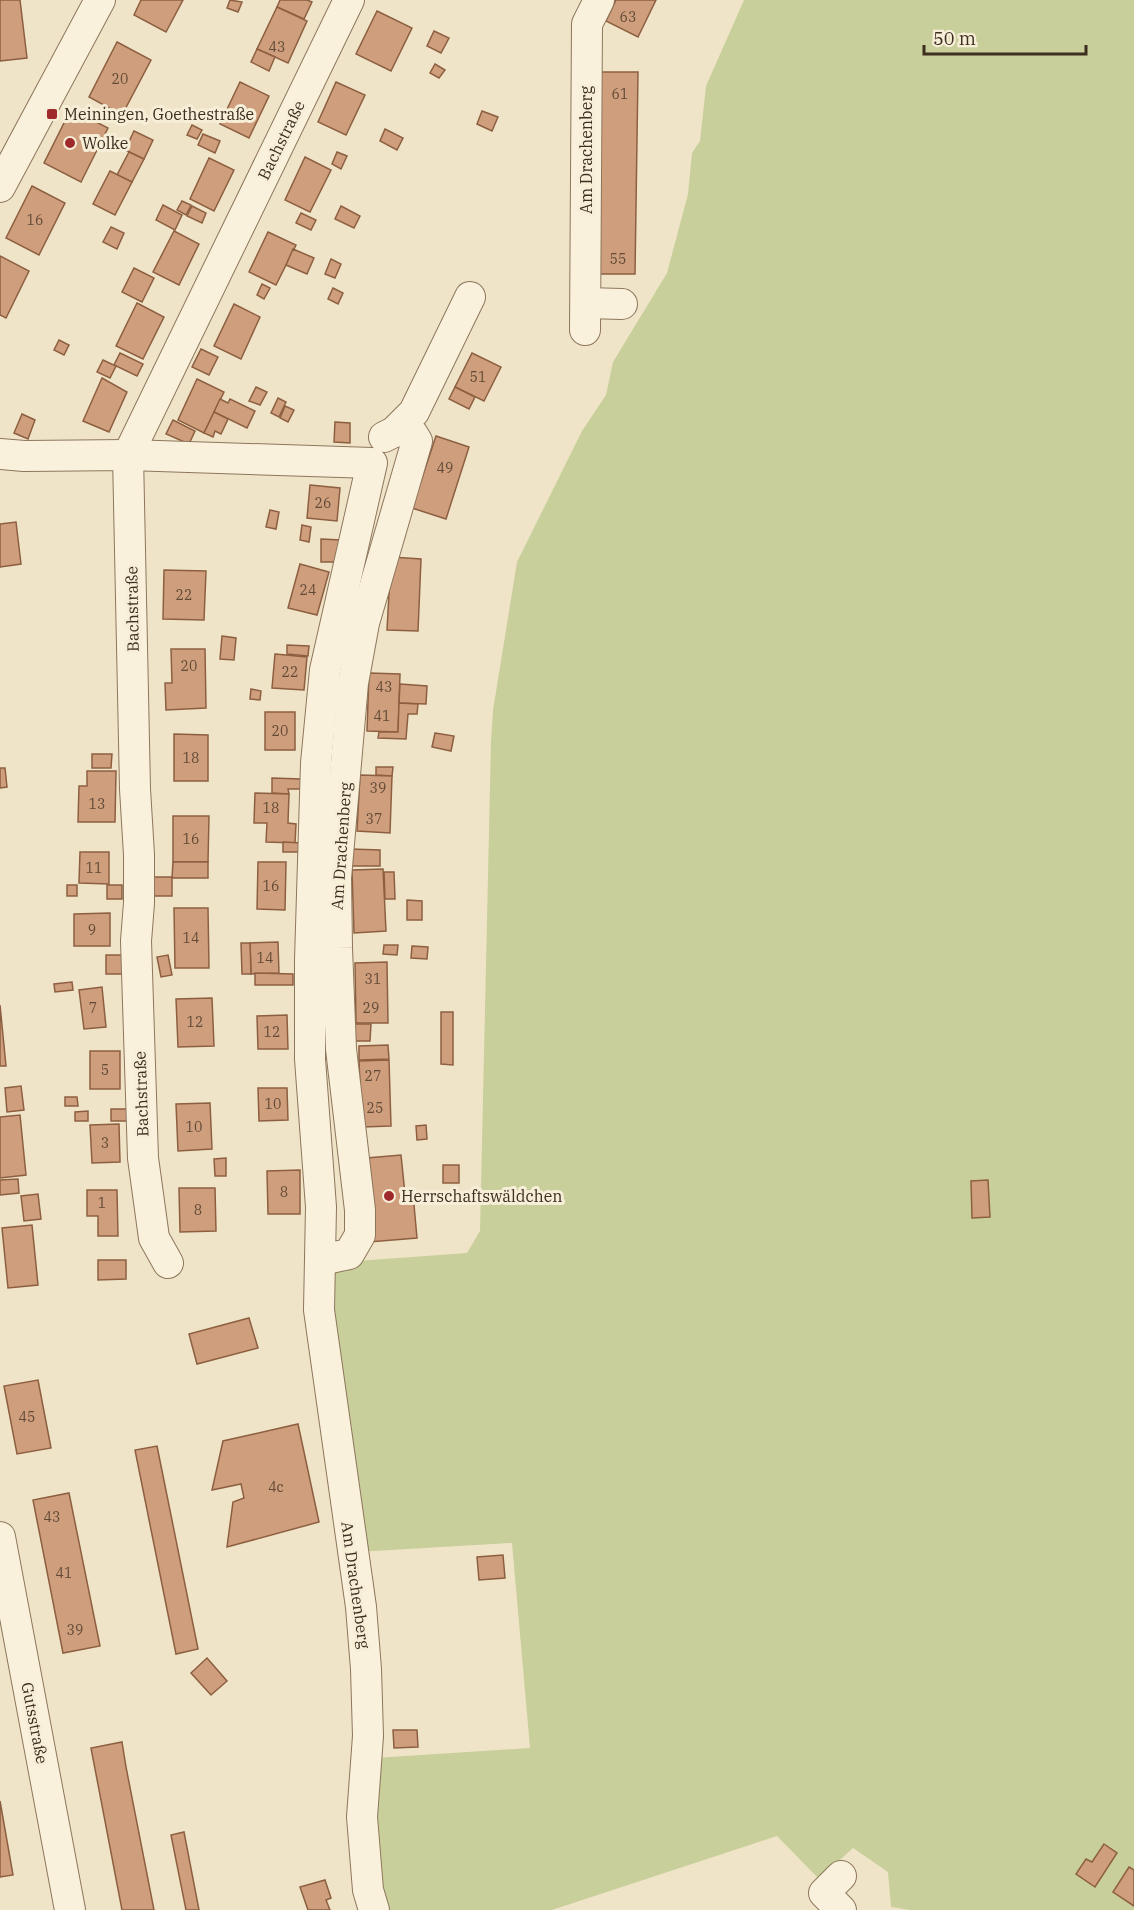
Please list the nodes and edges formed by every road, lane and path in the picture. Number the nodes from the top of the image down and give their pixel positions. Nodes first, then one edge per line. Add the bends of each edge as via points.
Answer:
1 (100, 0) edge
2 (349, 0) edge
3 (599, 0) edge
4 (0, 187) edge
5 (470, 297) dead end
6 (622, 304) dead end
7 (394, 432) junction
8 (0, 454) edge
9 (128, 455) junction
10 (372, 463) junction
11 (321, 1260) junction
12 (168, 1263) dead end
13 (0, 1537) edge
14 (841, 1876) dead end
15 (70, 1910) edge
16 (374, 1910) edge
17 (842, 1910) edge

1 - 4 street
2 - 9 street, Bachstraße
3 - 6 street, Am Drachenberg via 587,24 585,316
5 - 7 street, Am Drachenberg via 414,412
7 - 10 street, Am Drachenberg via 382,438
7 - 11 street, Am Drachenberg via 412,433 417,441 364,623 353,683 336,878 341,1049 360,1235 349,1254
8 - 9 street
9 - 10 street
9 - 12 street, Bachstraße via 139,855 136,941 142,1158 154,1238
10 - 11 street, Am Drachenberg via 325,670 316,763 310,1059 320,1175
11 - 16 street, Am Drachenberg via 319,1310 361,1607 368,1736 362,1817 368,1890
13 - 15 street, Gutsstraße
14 - 17 street via 824,1893

